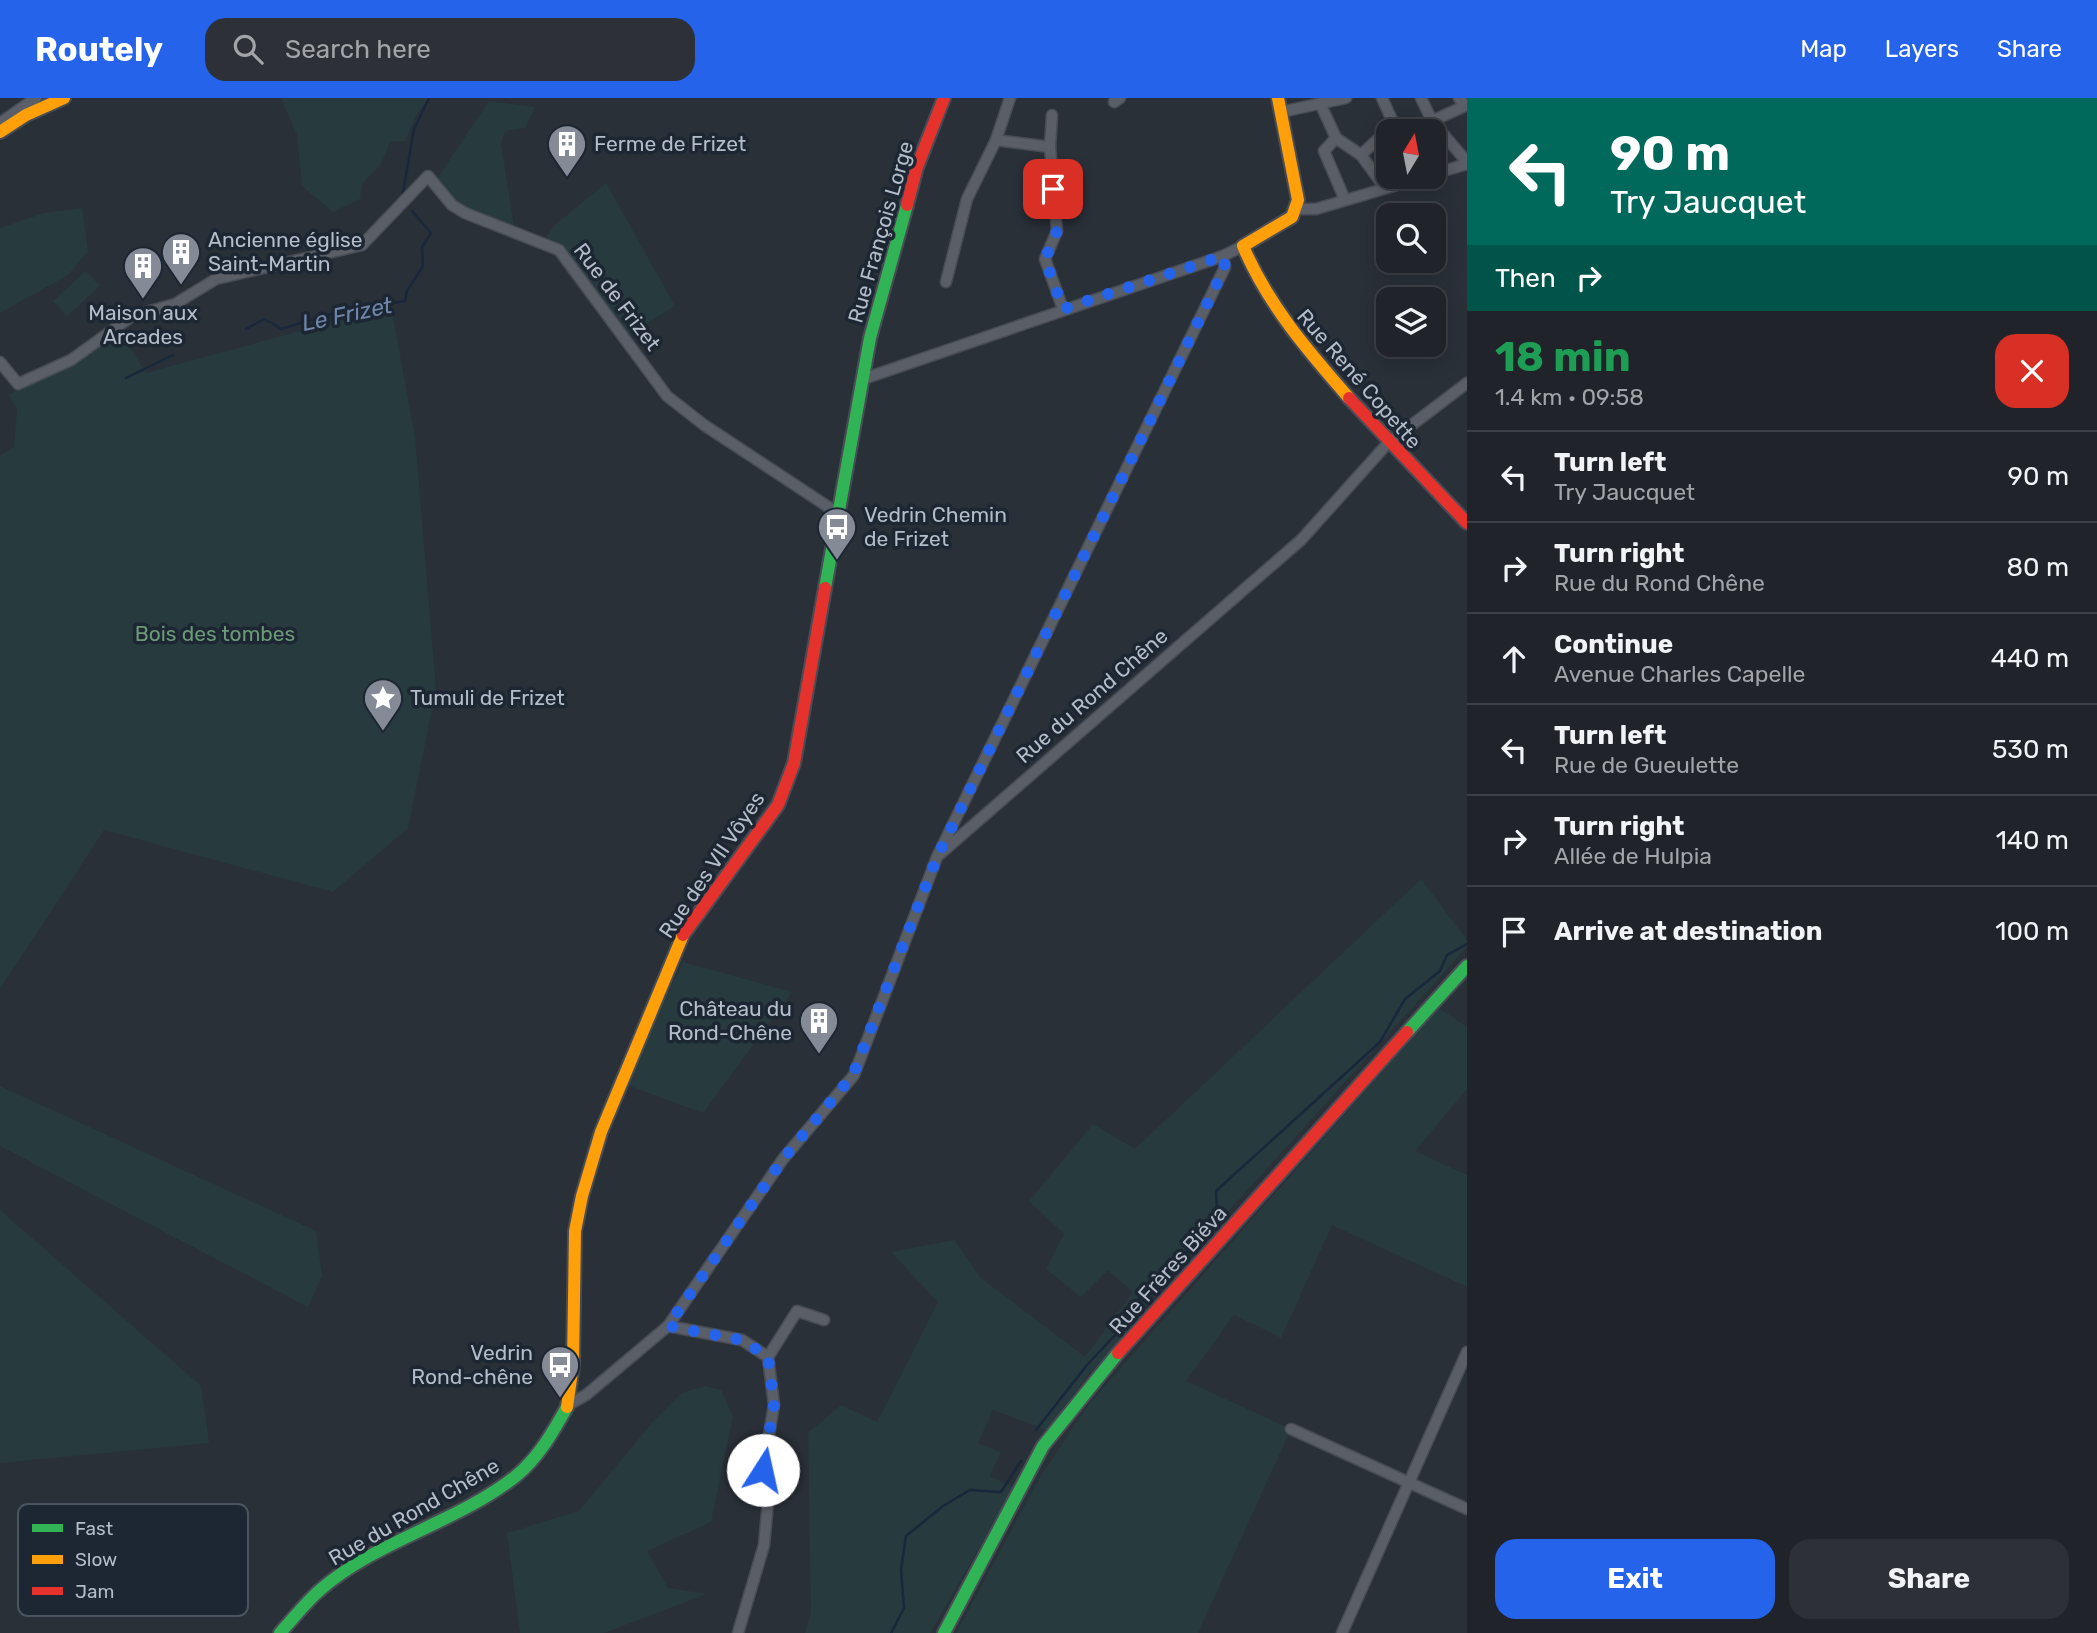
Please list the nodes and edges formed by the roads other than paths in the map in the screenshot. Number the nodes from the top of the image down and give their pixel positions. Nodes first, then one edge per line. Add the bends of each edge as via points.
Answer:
1 (36, 98) edge
2 (64, 98) edge
3 (944, 98) edge
4 (1010, 98) edge
5 (1278, 98) edge
6 (1346, 98) edge
7 (1381, 98) edge
8 (1421, 98) edge
9 (1322, 101) edge
10 (1464, 104) edge
11 (1280, 112) junction
12 (1052, 116) dead end
13 (1392, 119) edge
14 (1431, 119) edge
15 (1436, 119) edge
16 (0, 123) edge
17 (0, 131) edge
18 (1335, 138) junction
19 (1446, 138) edge
20 (996, 141) junction
21 (1376, 143) edge
22 (1050, 147) junction
23 (1361, 155) junction
24 (1467, 163) edge
25 (1446, 170) edge
26 (1376, 176) edge
27 (1382, 189) edge
28 (1345, 200) junction
29 (1296, 209) junction
30 (1243, 246) junction
31 (1223, 256) junction
32 (946, 282) dead end
33 (1063, 309) junction
34 (0, 362) edge
35 (863, 379) junction
36 (1467, 383) edge
37 (1388, 443) junction
38 (839, 514) junction
39 (1467, 523) edge
40 (937, 857) junction
41 (1467, 966) edge
42 (824, 1320) dead end
43 (668, 1326) junction
44 (1467, 1352) edge
45 (768, 1357) junction
46 (568, 1405) junction
47 (1292, 1429) dead end
48 (1409, 1483) junction
49 (1467, 1509) edge
50 (280, 1633) edge
51 (737, 1633) edge
52 (944, 1633) edge
53 (1342, 1633) edge

1 - 16 street
2 - 17 street
3 - 35 street, Rue François Lorge via 914,177 874,321
4 - 20 street
5 - 11 street
6 - 9 street
7 - 13 street
8 - 14 street
9 - 11 street
9 - 18 street
10 - 15 street
11 - 29 street
12 - 22 street
18 - 23 street
18 - 28 street via 1324,151
19 - 24 street
20 - 22 street
20 - 32 street via 967,199
21 - 23 street
22 - 33 street via 1057,231 1045,259
23 - 26 street
24 - 25 street
27 - 28 street
28 - 29 street via 1316,209
29 - 30 street via 1292,217
30 - 31 street
30 - 37 street, Rue René Copette via 1253,273 1286,326
31 - 33 street
31 - 40 street via 1225,267
33 - 35 street
34 - 38 street, Rue de Frizet via 18,384 71,360 132,316 175,304 216,279 362,245 428,176 452,205 465,213 559,250 667,396
35 - 38 street, Rue des VII Vôyes
36 - 37 street, Rue du Rond Chêne
37 - 39 street, Rue René Copette
37 - 40 street, Rue du Rond Chêne via 1301,540
38 - 46 street, Rue des VII Vôyes via 794,762 778,805 684,933 589,1170 575,1231
40 - 43 street, Rue du Rond Chêne via 853,1075 783,1159
41 - 52 street, Rue Frères Biéva via 1069,1411 1043,1446
42 - 45 street via 797,1311
43 - 45 street via 742,1340
43 - 46 street, Rue du Rond Chêne
44 - 48 street
45 - 51 street via 774,1405 763,1470 768,1502 764,1545
46 - 50 street, Rue du Rond Chêne via 548,1442 517,1475 321,1589
47 - 48 street
48 - 49 street
48 - 53 street

